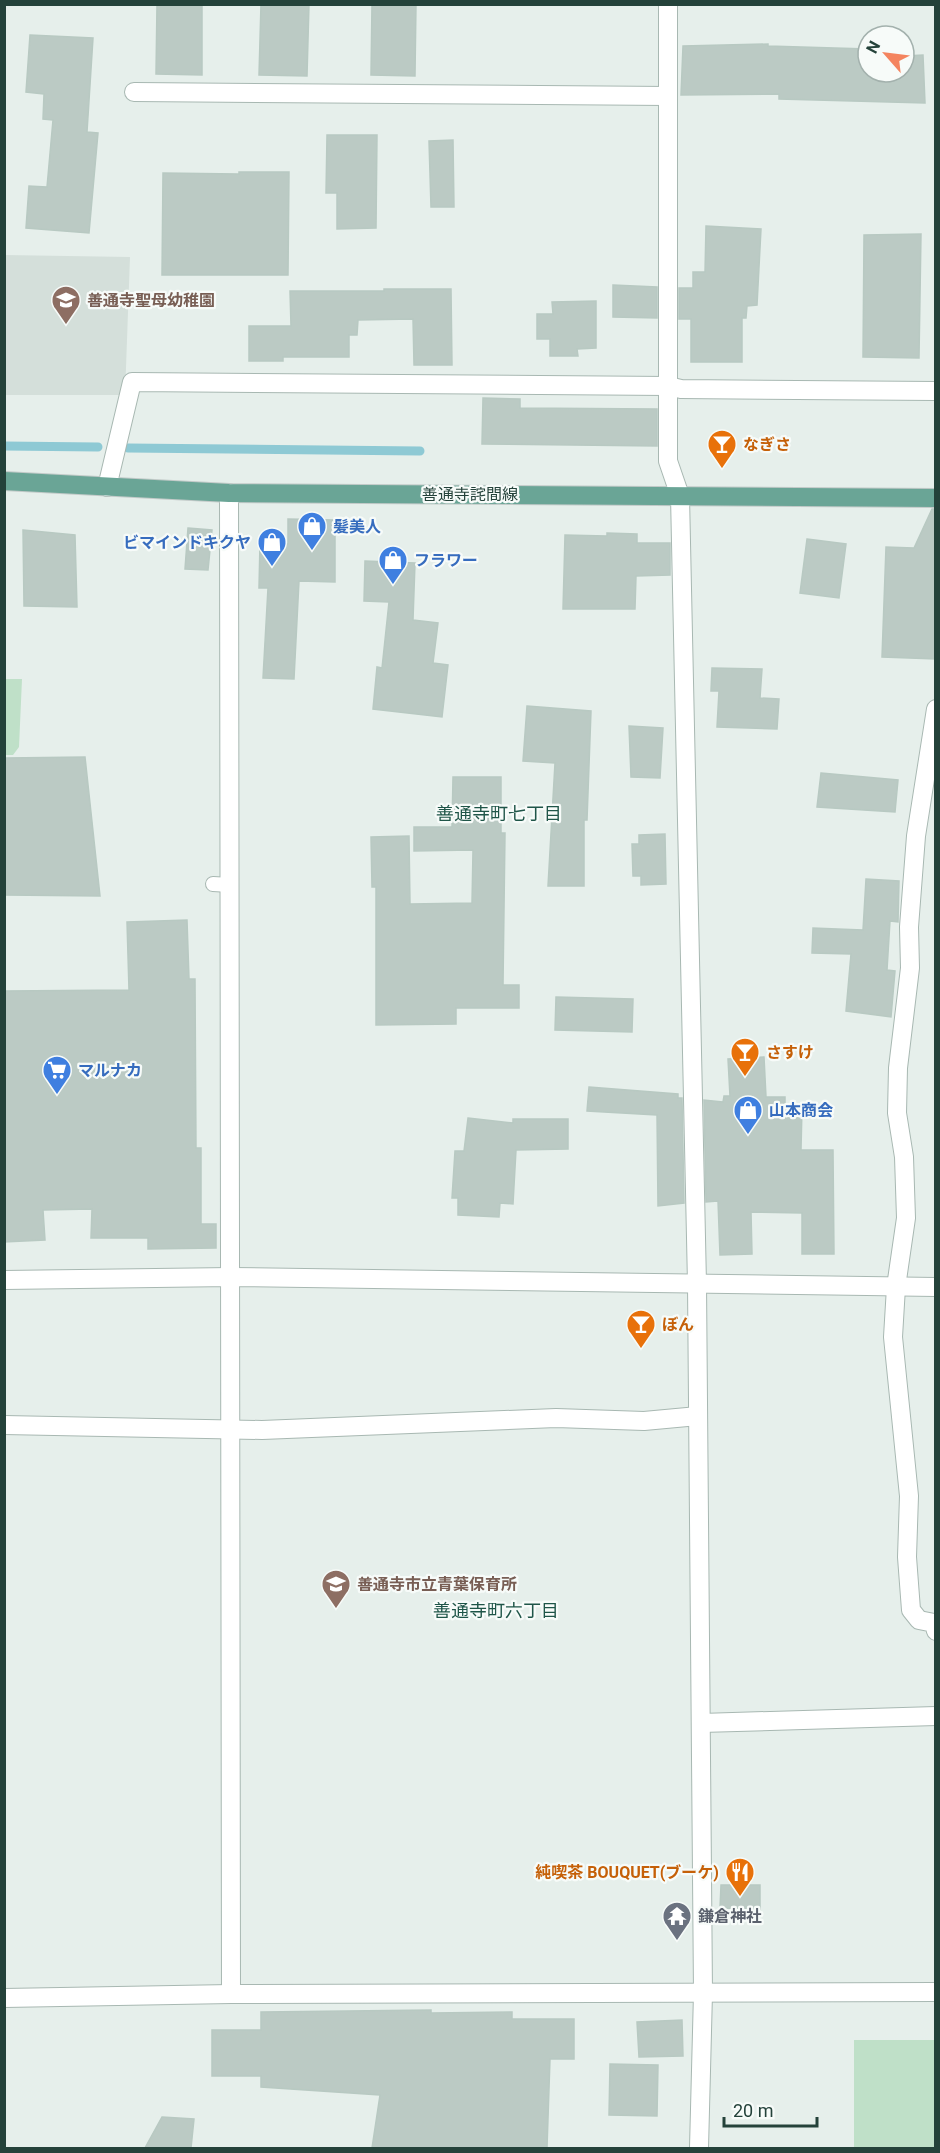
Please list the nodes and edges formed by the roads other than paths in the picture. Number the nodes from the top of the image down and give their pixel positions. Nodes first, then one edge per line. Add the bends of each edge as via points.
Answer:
1 (668, 4) edge
2 (134, 92) dead end
3 (668, 96) junction
4 (668, 386) junction
5 (936, 391) edge
6 (4, 481) edge
7 (107, 487) junction
8 (229, 493) junction
9 (680, 496) junction
10 (936, 498) edge
11 (936, 709) edge
12 (231, 1277) junction
13 (4, 1280) edge
14 (697, 1284) junction
15 (896, 1287) junction
16 (936, 1287) edge
17 (698, 1416) junction
18 (4, 1425) edge
19 (231, 1430) junction
20 (936, 1631) edge
21 (936, 1716) edge
22 (701, 1723) junction
23 (936, 1992) edge
24 (703, 1993) junction
25 (231, 1994) junction
26 (4, 1998) edge
27 (699, 2148) edge

1 - 3 street
2 - 3 street
3 - 4 street
4 - 5 street
4 - 7 street via 132,382
4 - 9 street via 668,461
6 - 7 main road, 善通寺詫間線
7 - 8 main road, 善通寺詫間線
8 - 9 main road, 善通寺詫間線
8 - 12 street via 222,884
9 - 10 main road, 善通寺詫間線
9 - 14 street
11 - 15 street via 916,836 910,968 898,1068 897,1113 904,1157 906,1218
12 - 13 street
12 - 14 street
12 - 19 street
14 - 15 street
14 - 17 street
15 - 16 street
15 - 20 street via 893,1338 909,1496 907,1557 911,1610 919,1620 934,1623
17 - 19 street via 644,1421 556,1419
17 - 22 street
18 - 19 street
19 - 25 street
21 - 22 street
22 - 24 street
23 - 24 street
24 - 25 street
24 - 27 street
25 - 26 street

